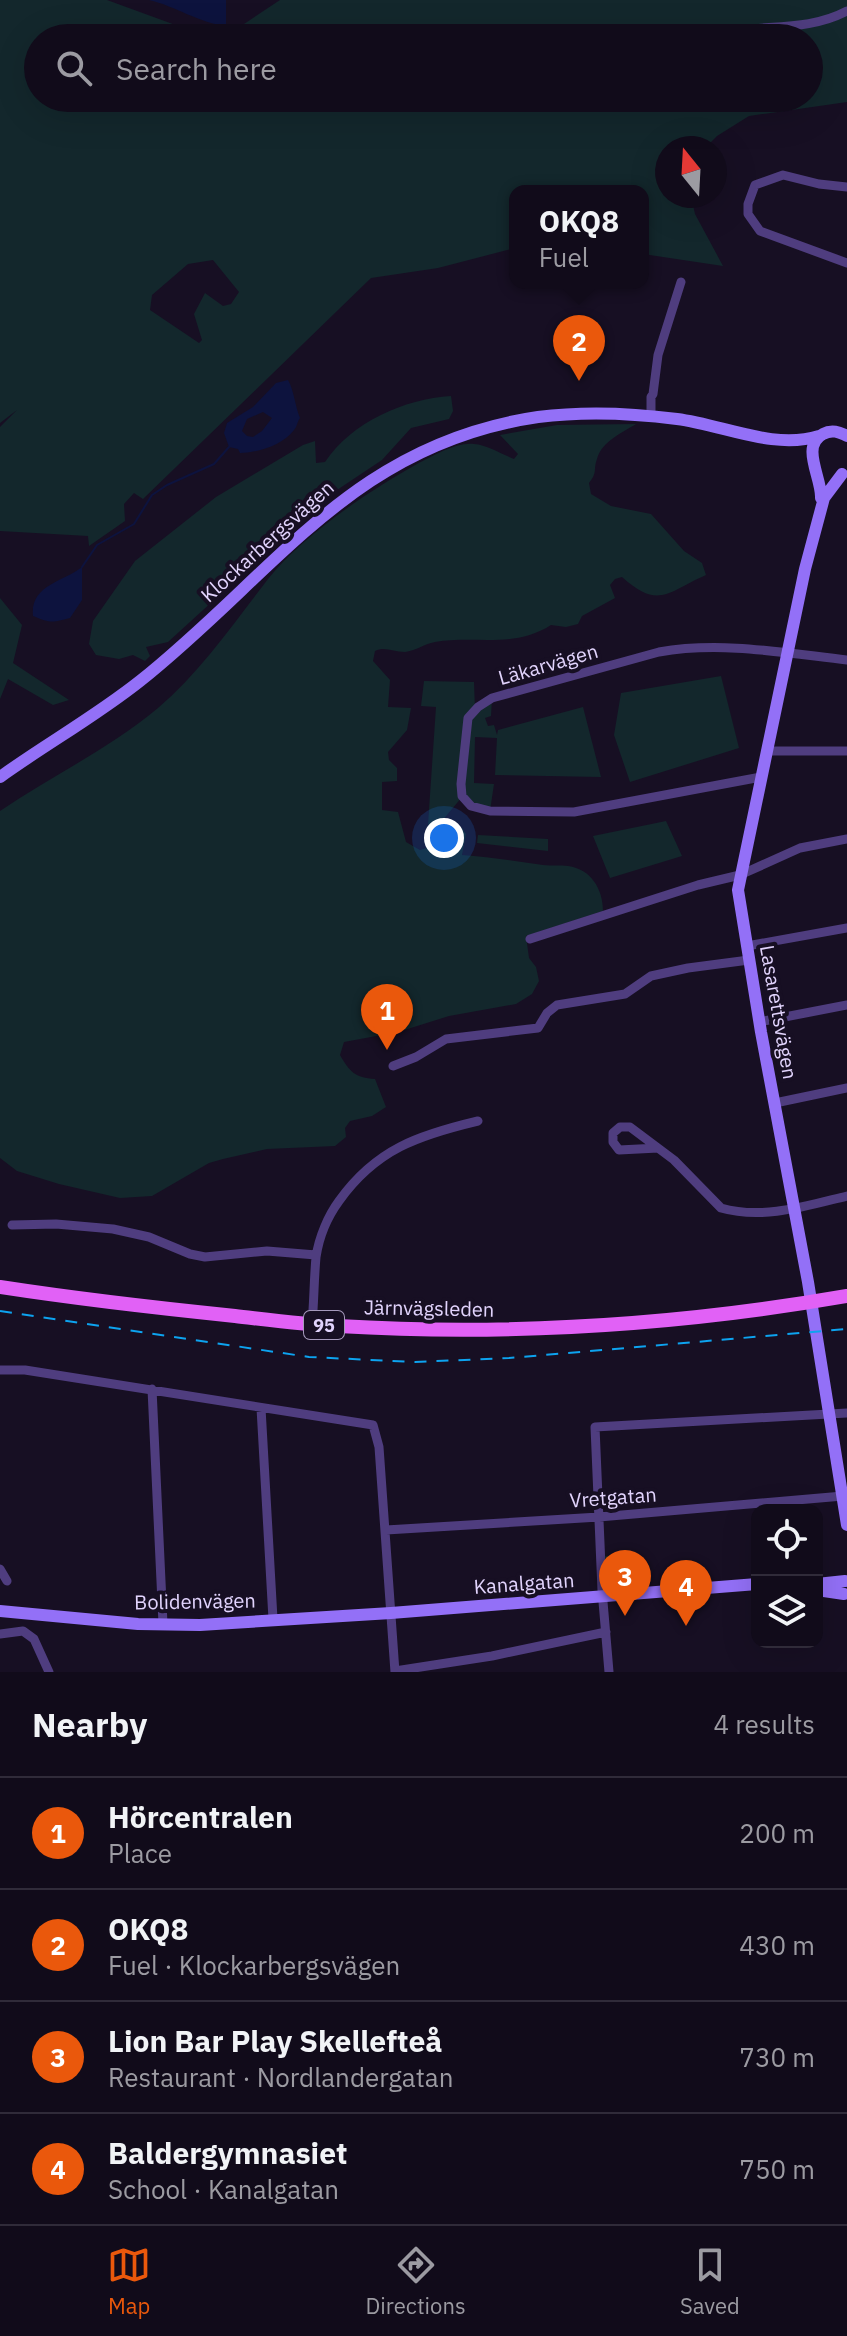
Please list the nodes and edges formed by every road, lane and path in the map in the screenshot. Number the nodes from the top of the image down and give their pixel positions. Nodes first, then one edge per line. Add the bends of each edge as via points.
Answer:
1 (847, 11) edge
2 (811, 24) edge
3 (847, 187) edge
4 (847, 263) edge
5 (681, 282) dead end
6 (651, 417) junction
7 (819, 436) junction
8 (847, 436) edge
9 (787, 442) junction
10 (814, 464) junction
11 (845, 472) edge
12 (820, 509) junction
13 (788, 653) junction
14 (847, 660) edge
15 (766, 751) junction
16 (847, 751) edge
17 (0, 777) edge
18 (761, 777) junction
19 (847, 839) edge
20 (740, 875) junction
21 (847, 928) edge
22 (530, 939) dead end
23 (748, 953) junction
24 (847, 1005) edge
25 (759, 1022) junction
26 (393, 1066) dead end
27 (847, 1088) edge
28 (775, 1103) junction
29 (478, 1121) dead end
30 (658, 1148) junction
31 (847, 1196) edge
32 (795, 1209) junction
33 (12, 1225) dead end
34 (316, 1255) junction
35 (0, 1287) edge
36 (847, 1296) edge
37 (810, 1301) junction
38 (312, 1324) junction
39 (0, 1370) edge
40 (152, 1389) junction
41 (261, 1408) junction
42 (847, 1413) edge
43 (829, 1415) junction
44 (843, 1496) junction
45 (599, 1517) junction
46 (847, 1525) edge
47 (386, 1530) junction
48 (0, 1569) edge
49 (7, 1581) dead end
50 (751, 1585) edge
51 (823, 1586) edge
52 (823, 1590) edge
53 (846, 1592) edge
54 (603, 1597) junction
55 (0, 1611) edge
56 (391, 1613) junction
57 (273, 1619) junction
58 (163, 1624) junction
59 (606, 1632) junction
60 (0, 1634) edge
61 (395, 1671) edge
62 (49, 1672) edge
63 (609, 1672) edge

1 - 2 street
3 - 4 street via 783,175 755,185 748,204 748,214 760,231
5 - 6 street via 658,355
6 - 9 main road, Klockarbergsvägen
6 - 17 main road, Klockarbergsvägen via 567,414 493,427 410,457 361,485 312,524 140,681
7 - 8 main road, Klockarbergsvägen via 831,431
7 - 9 main road, Klockarbergsvägen
7 - 10 main road via 812,446
9 - 10 main road, Klockarbergsvägen
10 - 11 main road via 824,473
10 - 12 main road, Lasarettsvägen via 822,487
11 - 12 main road, Lasarettsvägen
12 - 13 main road, Lasarettsvägen
13 - 14 street
13 - 15 main road, Lasarettsvägen
13 - 18 street, Läkarvägen via 686,647 492,698 468,718 461,784 462,796 471,806 549,813
15 - 16 street
15 - 18 main road, Lasarettsvägen
18 - 20 main road, Lasarettsvägen
19 - 20 street via 800,848
20 - 22 street
20 - 23 main road, Lasarettsvägen
21 - 23 street
23 - 25 main road, Lasarettsvägen
23 - 26 street via 651,976 620,996 557,1005 538,1028 446,1039
24 - 25 street
25 - 28 main road, Lasarettsvägen
27 - 28 street
28 - 32 main road, Lasarettsvägen
29 - 34 street via 422,1136 378,1157 330,1214
30 - 30 street via 619,1150 613,1133 630,1127
30 - 32 street via 721,1208 763,1213
31 - 32 street
32 - 37 main road, Lasarettsvägen
33 - 34 street via 113,1229 205,1257 267,1251
34 - 38 street
35 - 38 main road, Järnvägsleden / 95
36 - 37 main road, 95
37 - 38 main road, Järnvägsleden / 95 via 724,1315 593,1325 493,1329
37 - 43 main road, Lasarettsvägen
39 - 40 street
40 - 41 street
40 - 58 street
41 - 47 street via 373,1425
41 - 57 street
42 - 43 street
43 - 44 main road, Lasarettsvägen
43 - 45 street via 595,1427
44 - 45 street, Vretgatan
44 - 46 main road, Lasarettsvägen
45 - 47 street, Vretgatan
45 - 54 street
47 - 56 street
48 - 49 street
50 - 54 main road, Kanalgatan
51 - 53 main road
52 - 53 main road
54 - 56 main road, Kanalgatan
54 - 59 street
55 - 58 main road, Bolidenvägen
56 - 57 main road, Bolidenvägen
56 - 61 street
57 - 58 main road, Bolidenvägen
59 - 61 street
59 - 63 street
60 - 62 street via 23,1631 34,1639

